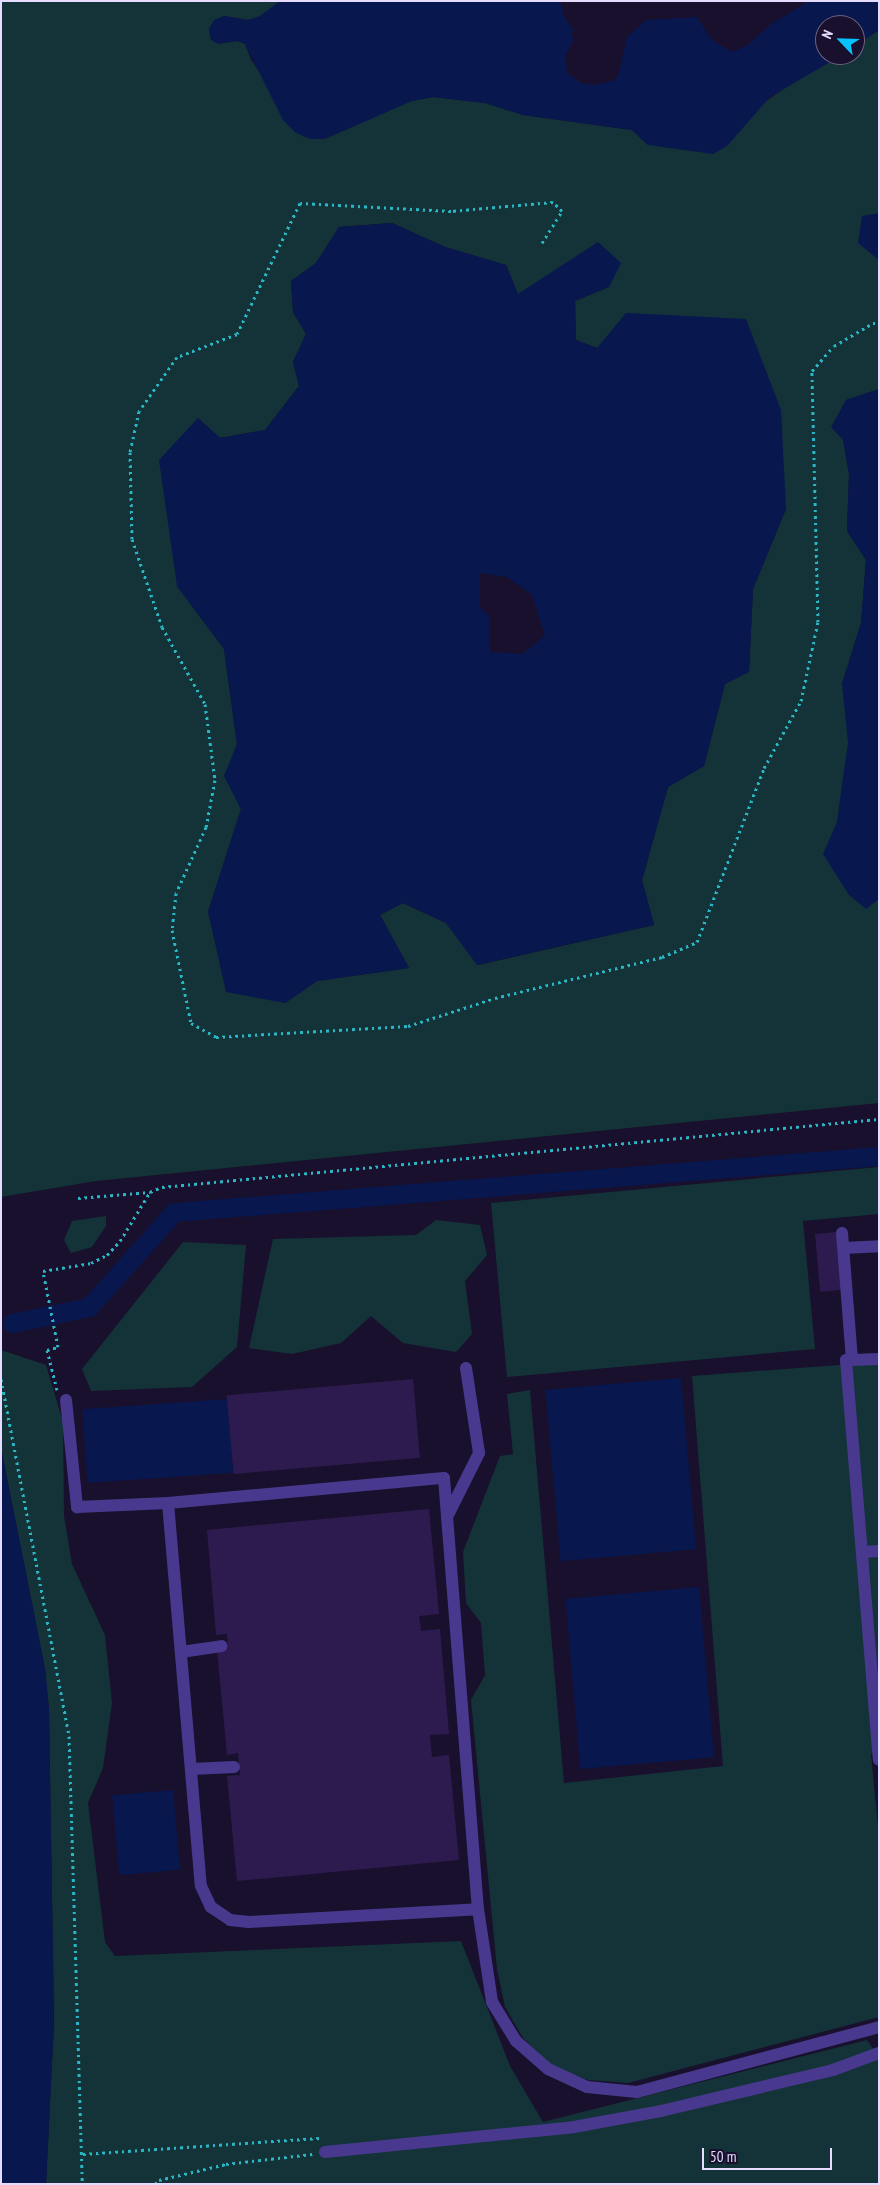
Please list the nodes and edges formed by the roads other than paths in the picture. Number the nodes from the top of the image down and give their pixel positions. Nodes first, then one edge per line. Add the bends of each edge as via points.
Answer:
1 (842, 1233) dead end
2 (879, 1246) edge
3 (844, 1248) junction
4 (879, 1359) edge
5 (852, 1360) junction
6 (466, 1368) dead end
7 (66, 1400) road end
8 (168, 1503) junction
9 (447, 1517) junction
10 (879, 1551) edge
11 (862, 1552) junction
12 (222, 1646) dead end
13 (181, 1652) junction
14 (878, 1751) edge
15 (234, 1767) dead end
16 (191, 1769) junction
17 (478, 1909) junction
18 (879, 2027) edge
19 (879, 2053) edge
20 (325, 2152) road end

1 - 3 lane
2 - 3 lane
3 - 5 lane
4 - 5 lane
5 - 11 lane via 846,1360
6 - 9 lane via 479,1453
7 - 8 lane via 76,1507
8 - 9 lane via 444,1478
8 - 13 lane
9 - 17 lane
10 - 11 lane
11 - 14 lane
12 - 13 lane
13 - 16 lane
15 - 16 lane
16 - 17 lane via 201,1886 211,1907 230,1920 249,1922
17 - 18 lane via 492,2002 516,2041 548,2069 587,2087 636,2092
19 - 20 lane via 834,2070 574,2127

